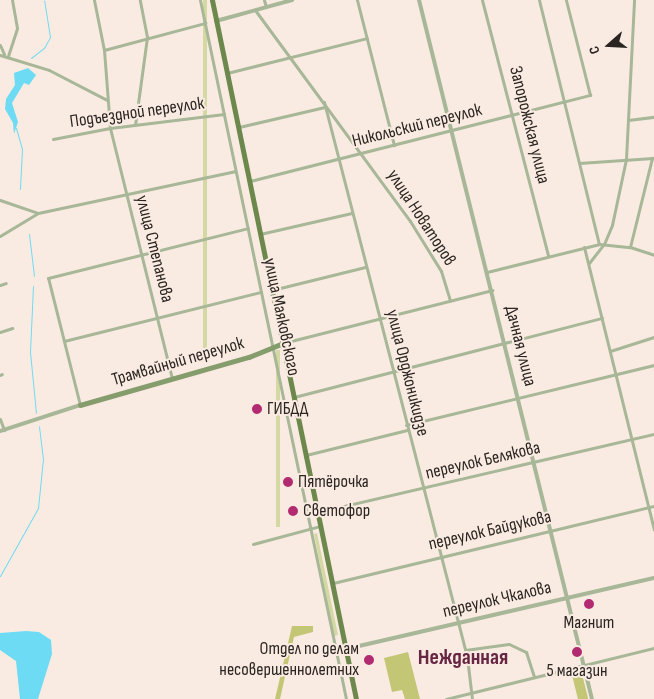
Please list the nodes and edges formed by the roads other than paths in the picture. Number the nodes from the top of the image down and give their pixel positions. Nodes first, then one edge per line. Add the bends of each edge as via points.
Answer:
1 (12, 0) edge
2 (94, 0) edge
3 (140, 0) edge
4 (200, 0) edge
5 (212, 0) edge
6 (264, 0) edge
7 (292, 0) edge
8 (357, 0) edge
9 (419, 0) edge
10 (482, 0) edge
11 (539, 0) edge
12 (566, 0) edge
13 (634, 0) edge
14 (266, 7) junction
15 (255, 10) junction
16 (216, 21) junction
17 (205, 23) junction
18 (147, 38) junction
19 (367, 38) junction
20 (0, 45) edge
21 (104, 50) junction
22 (2, 55) edge
23 (8, 56) junction
24 (291, 58) junction
25 (226, 74) junction
26 (107, 100) junction
27 (324, 102) junction
28 (564, 102) junction
29 (325, 107) junction
30 (224, 114) junction
31 (512, 116) junction
32 (654, 116) edge
33 (628, 120) junction
34 (135, 125) junction
35 (110, 128) junction
36 (239, 128) junction
37 (452, 131) junction
38 (54, 139) dead end
39 (394, 146) junction
40 (362, 154) junction
41 (653, 158) edge
42 (626, 159) junction
43 (338, 160) junction
44 (579, 163) junction
45 (235, 171) junction
46 (250, 181) junction
47 (127, 194) junction
48 (0, 200) edge
49 (38, 213) junction
50 (352, 213) junction
51 (248, 228) junction
52 (260, 234) junction
53 (0, 236) edge
54 (599, 244) junction
55 (604, 244) junction
56 (584, 247) junction
57 (630, 247) junction
58 (140, 255) junction
59 (654, 255) edge
60 (548, 256) junction
61 (588, 264) junction
62 (365, 266) junction
63 (488, 272) junction
64 (6, 283) dead end
65 (0, 285) edge
66 (272, 290) junction
67 (492, 290) junction
68 (261, 292) junction
69 (450, 300) junction
70 (156, 316) junction
71 (602, 318) junction
72 (379, 319) junction
73 (12, 328) dead end
74 (0, 332) edge
75 (654, 337) edge
76 (64, 341) junction
77 (283, 343) junction
78 (506, 343) junction
79 (273, 348) junction
80 (610, 352) junction
81 (654, 365) edge
82 (392, 371) junction
83 (616, 374) junction
84 (172, 378) junction
85 (294, 397) junction
86 (519, 398) junction
87 (80, 405) junction
88 (0, 419) edge
89 (406, 425) junction
90 (407, 430) junction
91 (2, 431) edge
92 (654, 434) edge
93 (632, 440) junction
94 (305, 455) junction
95 (534, 463) junction
96 (422, 490) junction
97 (654, 506) edge
98 (648, 507) junction
99 (317, 513) junction
100 (320, 526) junction
101 (309, 528) junction
102 (654, 530) edge
103 (551, 531) junction
104 (253, 544) dead end
105 (439, 557) junction
106 (654, 578) edge
107 (332, 583) junction
108 (566, 598) junction
109 (457, 622) junction
110 (654, 648) edge
111 (346, 649) junction
112 (465, 650) junction
113 (583, 665) junction
114 (534, 677) junction
115 (471, 693) junction
116 (346, 699) edge
117 (356, 699) edge
118 (446, 699) edge
119 (472, 699) edge
120 (592, 699) edge

1 - 23 street via 17,28
2 - 21 street, улица Степанова
3 - 18 street
4 - 17 street, улица Маяковского
5 - 16 main road, улица Маяковского
6 - 14 street
7 - 14 street
8 - 19 street
9 - 37 street, Дачная улица
10 - 31 street, Запорожская улица
11 - 28 street
12 - 28 street, Никольский переулок via 590,96
13 - 33 street
14 - 15 street
15 - 16 street
15 - 24 street, улица Орджоникидзе
16 - 25 main road, улица Маяковского
17 - 18 street
17 - 30 street, улица Маяковского
18 - 21 street
18 - 34 street
19 - 24 street
19 - 39 street
20 - 22 street
21 - 26 street, улица Степанова
22 - 23 street
23 - 26 street via 49,70
24 - 25 street
24 - 27 street, улица Орджоникидзе
25 - 36 main road, улица Маяковского
26 - 35 street, улица Степанова
27 - 29 street, улица Орджоникидзе
27 - 40 street, улица Орджоникидзе
28 - 31 street, Никольский переулок
28 - 44 street
29 - 36 street
29 - 43 street, улица Орджоникидзе
30 - 34 street, Подъездной переулок
30 - 45 street, улица Маяковского
31 - 37 street, Никольский переулок
31 - 60 street, Запорожская улица
32 - 33 street
33 - 42 street
34 - 35 street, Подъездной переулок
35 - 38 street, Подъездной переулок
35 - 47 street, улица Степанова
36 - 46 main road, улица Маяковского
37 - 39 street, Никольский переулок
37 - 63 street, Дачная улица
39 - 40 street, Никольский переулок
40 - 43 street, Никольский переулок
40 - 69 street, улица Новаторов via 441,271
41 - 42 street
41 - 57 street
42 - 44 street
42 - 55 street via 612,225
43 - 46 street, Никольский переулок
43 - 50 street, улица Орджоникидзе
44 - 54 street
45 - 47 street
45 - 51 street, улица Маяковского
46 - 52 main road, улица Маяковского
47 - 49 street
47 - 58 street, улица Степанова
48 - 49 street
49 - 53 street
50 - 52 street
50 - 62 street, улица Орджоникидзе
51 - 58 street
51 - 68 street, улица Маяковского
52 - 66 main road, улица Маяковского
54 - 55 street
54 - 56 street
55 - 57 street
55 - 61 street
56 - 60 street
56 - 61 street
57 - 59 street
58 - 70 street, улица Степанова
58 - 76 street via 48,278
60 - 63 street
61 - 71 street
62 - 66 street
62 - 72 street, улица Орджоникидзе
63 - 67 street, Дачная улица
64 - 65 street
66 - 77 main road, улица Маяковского
67 - 69 street
67 - 78 street, Дачная улица
68 - 70 street
68 - 79 street, улица Маяковского
69 - 72 street
70 - 76 street
70 - 84 street, улица Степанова
71 - 78 street
71 - 80 street
72 - 77 street
72 - 82 street, улица Орджоникидзе
73 - 74 street
75 - 80 street
76 - 87 street
77 - 79 main road, Трамвайный переулок
77 - 85 main road, улица Маяковского
78 - 82 street
78 - 86 street, Дачная улица
79 - 84 main road, Трамвайный переулок
79 - 101 street, улица Маяковского
80 - 83 street
81 - 83 street
82 - 85 street
82 - 89 street, улица Орджоникидзе
83 - 86 street
83 - 93 street
84 - 87 main road, Трамвайный переулок
85 - 94 main road, улица Маяковского
86 - 89 street
86 - 95 street, Дачная улица
87 - 91 street
88 - 91 street
89 - 90 street, улица Орджоникидзе
90 - 94 street
90 - 96 street, улица Орджоникидзе
92 - 93 street, переулок Белякова
93 - 95 street, переулок Белякова
93 - 98 street
94 - 99 main road, улица Маяковского
95 - 96 street, переулок Белякова
95 - 103 street, Дачная улица
96 - 99 street, переулок Белякова
96 - 105 street, улица Орджоникидзе
97 - 98 street, переулок Байдукова
98 - 102 street
98 - 103 street, переулок Байдукова
99 - 100 main road, улица Маяковского
100 - 101 street
100 - 107 main road, улица Маяковского
101 - 104 street
101 - 116 street, улица Маяковского
103 - 105 street, переулок Байдукова
103 - 108 street, Дачная улица
105 - 107 street, переулок Байдукова
105 - 109 street, улица Орджоникидзе
106 - 108 street, переулок Чкалова
107 - 111 main road, улица Маяковского
108 - 109 street, переулок Чкалова
108 - 113 street, Дачная улица
109 - 111 street, переулок Чкалова
109 - 112 street, улица Орджоникидзе
110 - 113 street
111 - 117 main road, улица Маяковского
112 - 114 street via 509,644 526,652
112 - 115 street, улица Орджоникидзе
113 - 114 street
113 - 120 street, Дачная улица
114 - 115 street
115 - 118 street
115 - 119 street, улица Орджоникидзе

